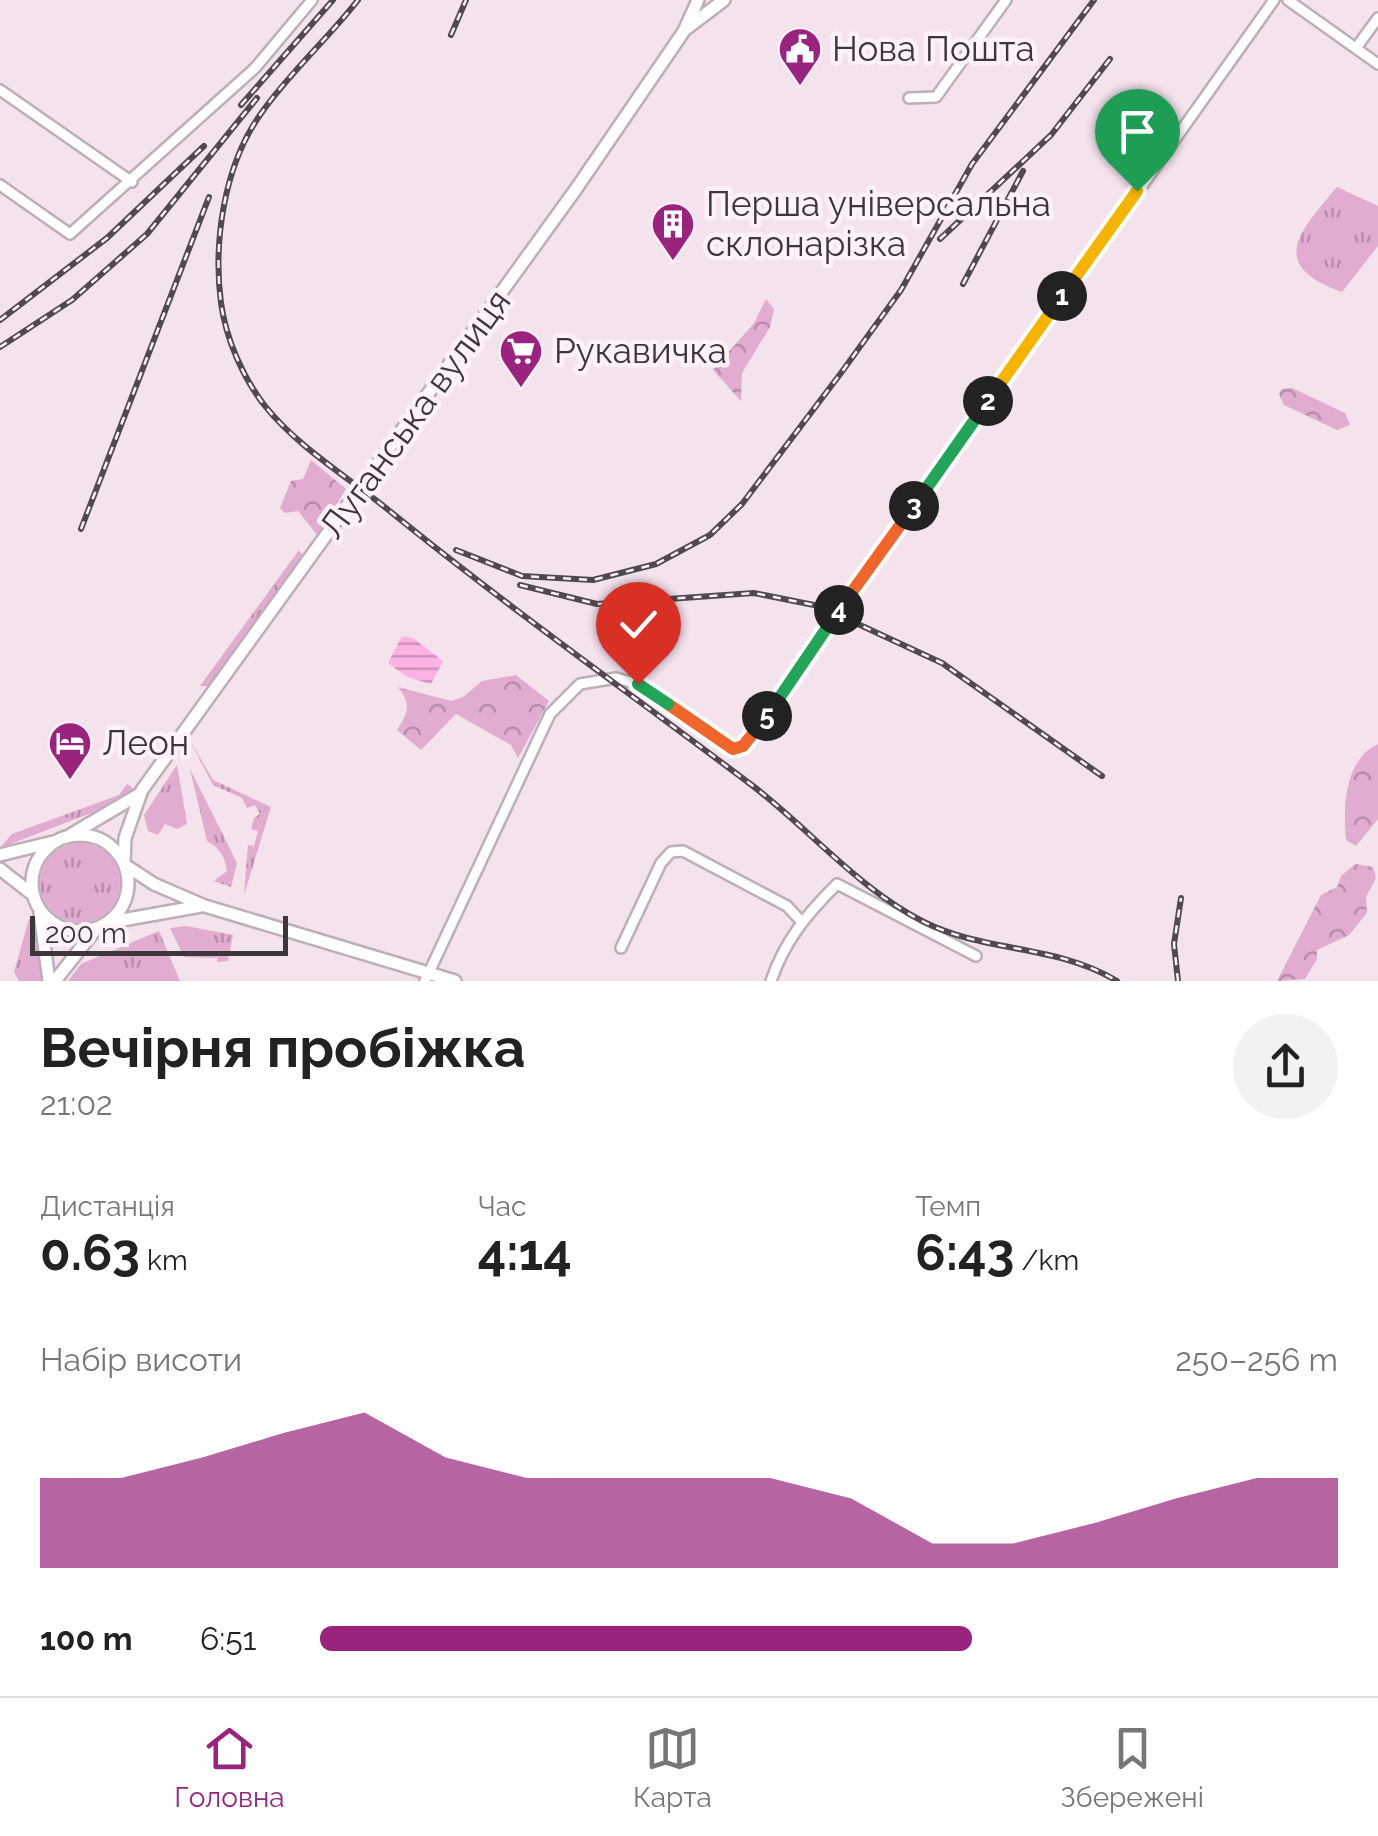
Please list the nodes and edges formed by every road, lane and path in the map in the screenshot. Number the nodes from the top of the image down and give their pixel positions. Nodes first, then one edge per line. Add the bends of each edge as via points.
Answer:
1 (312, 0) edge
2 (698, 0) edge
3 (710, 0) edge
4 (724, 0) edge
5 (1006, 0) edge
6 (1274, 0) edge
7 (1288, 0) edge
8 (1378, 18) edge
9 (684, 31) junction
10 (1356, 48) junction
11 (1378, 64) edge
12 (0, 90) edge
13 (909, 98) dead end
14 (132, 182) junction
15 (0, 185) edge
16 (141, 792) junction
17 (63, 838) junction
18 (0, 855) edge
19 (124, 864) junction
20 (0, 869) edge
21 (34, 895) junction
22 (205, 906) junction
23 (38, 909) junction
24 (800, 920) junction
25 (103, 925) junction
26 (621, 948) dead end
27 (976, 956) dead end
28 (427, 976) edge
29 (52, 981) edge
30 (455, 981) edge
31 (771, 981) edge

1 - 14 street via 255,68
2 - 9 main road, Луганська вулиця
3 - 9 main road
4 - 9 main road, Луганська вулиця
5 - 13 street via 936,97
6 - 28 street via 747,742 727,747 629,680 580,684 550,714
7 - 10 street
8 - 10 street
9 - 16 main road, Луганська вулиця via 396,444
10 - 11 street
12 - 14 street
14 - 15 street via 70,234
16 - 17 main road, Луганська вулиця
16 - 19 main road, Луганська вулиця via 125,838
17 - 18 main road
17 - 19 main road via 99,838
17 - 21 main road via 38,863
19 - 22 main road
19 - 25 main road via 126,895
20 - 21 main road
21 - 23 main road
22 - 25 main road
22 - 28 main road
23 - 25 main road via 64,928
23 - 29 main road
24 - 26 street via 787,906 683,851 671,852
24 - 27 street via 837,884 844,885
24 - 31 street
25 - 29 main road
28 - 30 main road

